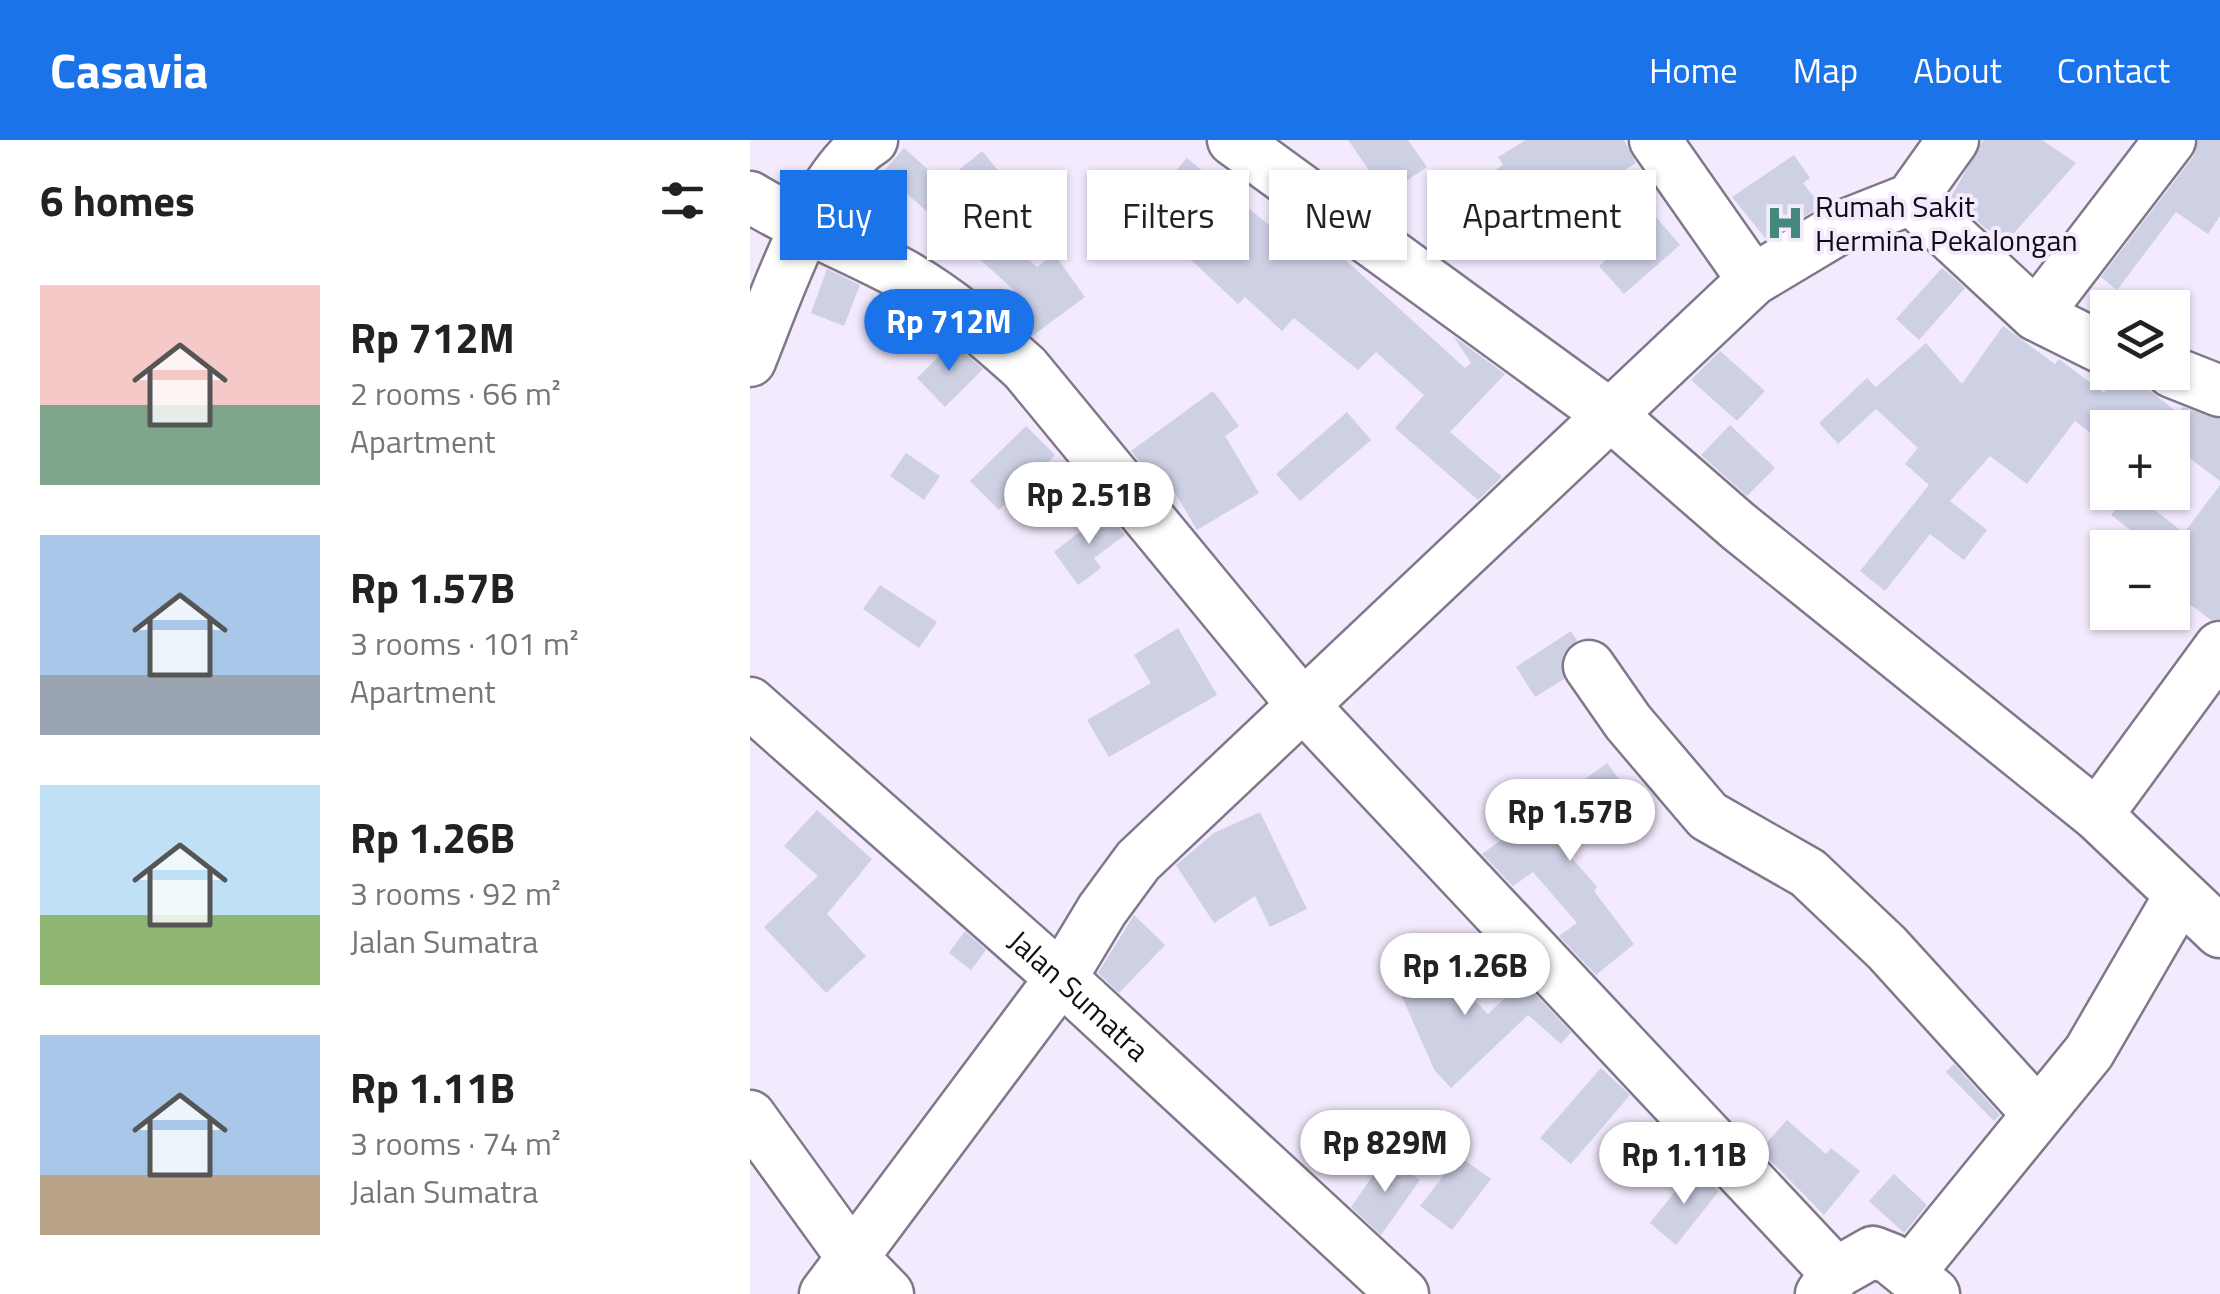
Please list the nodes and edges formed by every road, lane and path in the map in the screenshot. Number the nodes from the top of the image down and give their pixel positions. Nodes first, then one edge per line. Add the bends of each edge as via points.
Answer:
1 (872, 140) edge
2 (1232, 140) edge
3 (1656, 140) edge
4 (1953, 140) edge
5 (2170, 140) edge
6 (842, 170) edge
7 (750, 197) edge
8 (1911, 200) junction
9 (780, 215) edge
10 (792, 260) edge
11 (871, 260) edge
12 (1753, 280) junction
13 (2036, 315) junction
14 (2090, 342) edge
15 (750, 361) edge
16 (2190, 379) edge
17 (2220, 390) edge
18 (1612, 417) junction
19 (2220, 647) edge
20 (1589, 666) dead end
21 (750, 703) edge
22 (1302, 704) junction
23 (2097, 814) junction
24 (2179, 897) junction
25 (2220, 932) edge
26 (1061, 978) junction
27 (2038, 1114) junction
28 (750, 1116) edge
29 (839, 1276) edge
30 (1828, 1284) edge
31 (1921, 1284) edge
32 (888, 1294) edge
33 (1403, 1294) edge

1 - 6 street
2 - 18 street
3 - 12 street
4 - 8 street
5 - 13 street
7 - 9 street
8 - 12 street via 1845,226
8 - 13 street
10 - 15 street
11 - 22 street via 972,321 1025,368
12 - 18 street
13 - 14 street
16 - 17 street
18 - 22 street
18 - 23 street
19 - 23 street
20 - 27 street via 1708,816 1808,873 1887,948
21 - 26 street, Jalan Sumatra
22 - 26 street via 1138,861
22 - 30 street
23 - 24 street
24 - 25 street
24 - 27 street via 2089,1052
26 - 29 street
26 - 33 street, Jalan Sumatra
27 - 31 street
28 - 29 street
29 - 32 street
30 - 31 street via 1873,1252

